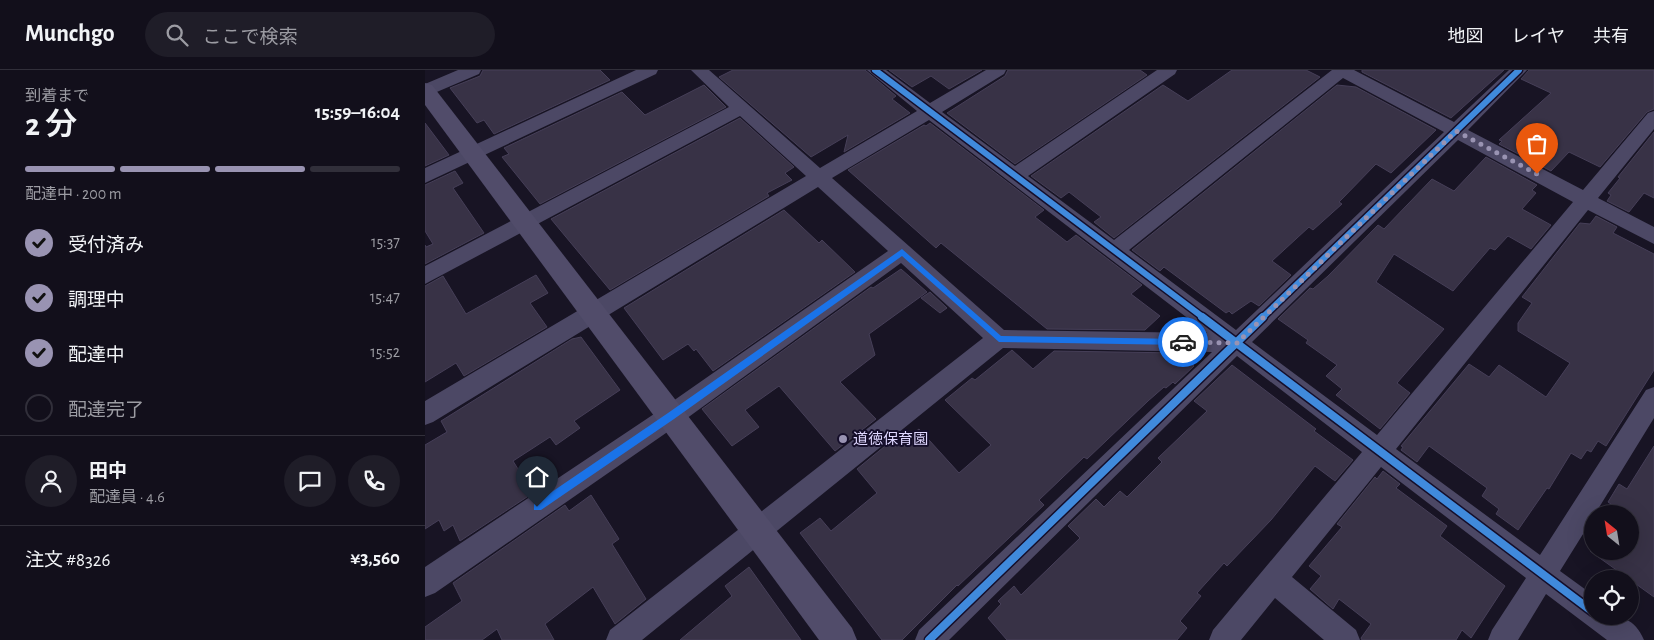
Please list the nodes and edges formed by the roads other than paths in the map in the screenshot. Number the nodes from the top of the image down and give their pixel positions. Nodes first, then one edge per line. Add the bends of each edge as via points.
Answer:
1 (473, 70) edge
2 (650, 70) edge
3 (699, 70) edge
4 (875, 70) edge
5 (997, 70) edge
6 (1169, 70) edge
7 (1342, 70) edge
8 (1519, 70) edge
9 (425, 91) edge
10 (741, 108) junction
11 (929, 111) junction
12 (1654, 117) edge
13 (1456, 131) junction
14 (472, 153) junction
15 (425, 176) edge
16 (1015, 176) junction
17 (819, 177) junction
18 (1585, 200) junction
19 (525, 223) junction
20 (1654, 236) edge
21 (1114, 251) junction
22 (902, 252) junction
23 (425, 276) edge
24 (593, 312) junction
25 (999, 339) junction
26 (1237, 343) junction
27 (1654, 397) edge
28 (425, 414) edge
29 (671, 416) junction
30 (1379, 450) junction
31 (757, 531) junction
32 (1543, 574) junction
33 (1273, 579) junction
34 (425, 583) edge
35 (1584, 605) edge
36 (1610, 625) edge
37 (620, 640) edge
38 (840, 640) edge
39 (929, 640) edge
40 (1223, 640) edge
41 (1346, 640) edge
42 (1502, 640) edge
43 (1630, 640) edge

1 - 9 street
2 - 14 street
3 - 10 street
4 - 11 street
5 - 11 street
6 - 16 street
7 - 13 street
7 - 21 street
8 - 13 street
9 - 14 street
10 - 17 street
10 - 19 street
11 - 16 street
11 - 17 street
12 - 18 street
13 - 18 street
13 - 26 street
14 - 15 street
14 - 19 street
16 - 21 street
17 - 22 street
17 - 24 street
18 - 20 street
18 - 30 street
19 - 23 street
19 - 24 street
21 - 26 street
22 - 25 street
22 - 29 street
24 - 28 street
24 - 29 street
25 - 26 street
25 - 31 street
26 - 30 street
26 - 39 street
27 - 32 street
29 - 31 street
29 - 34 street
30 - 32 street
30 - 33 street
31 - 37 street
31 - 38 street
32 - 35 street
32 - 42 street
33 - 40 street
33 - 41 street
36 - 43 street

